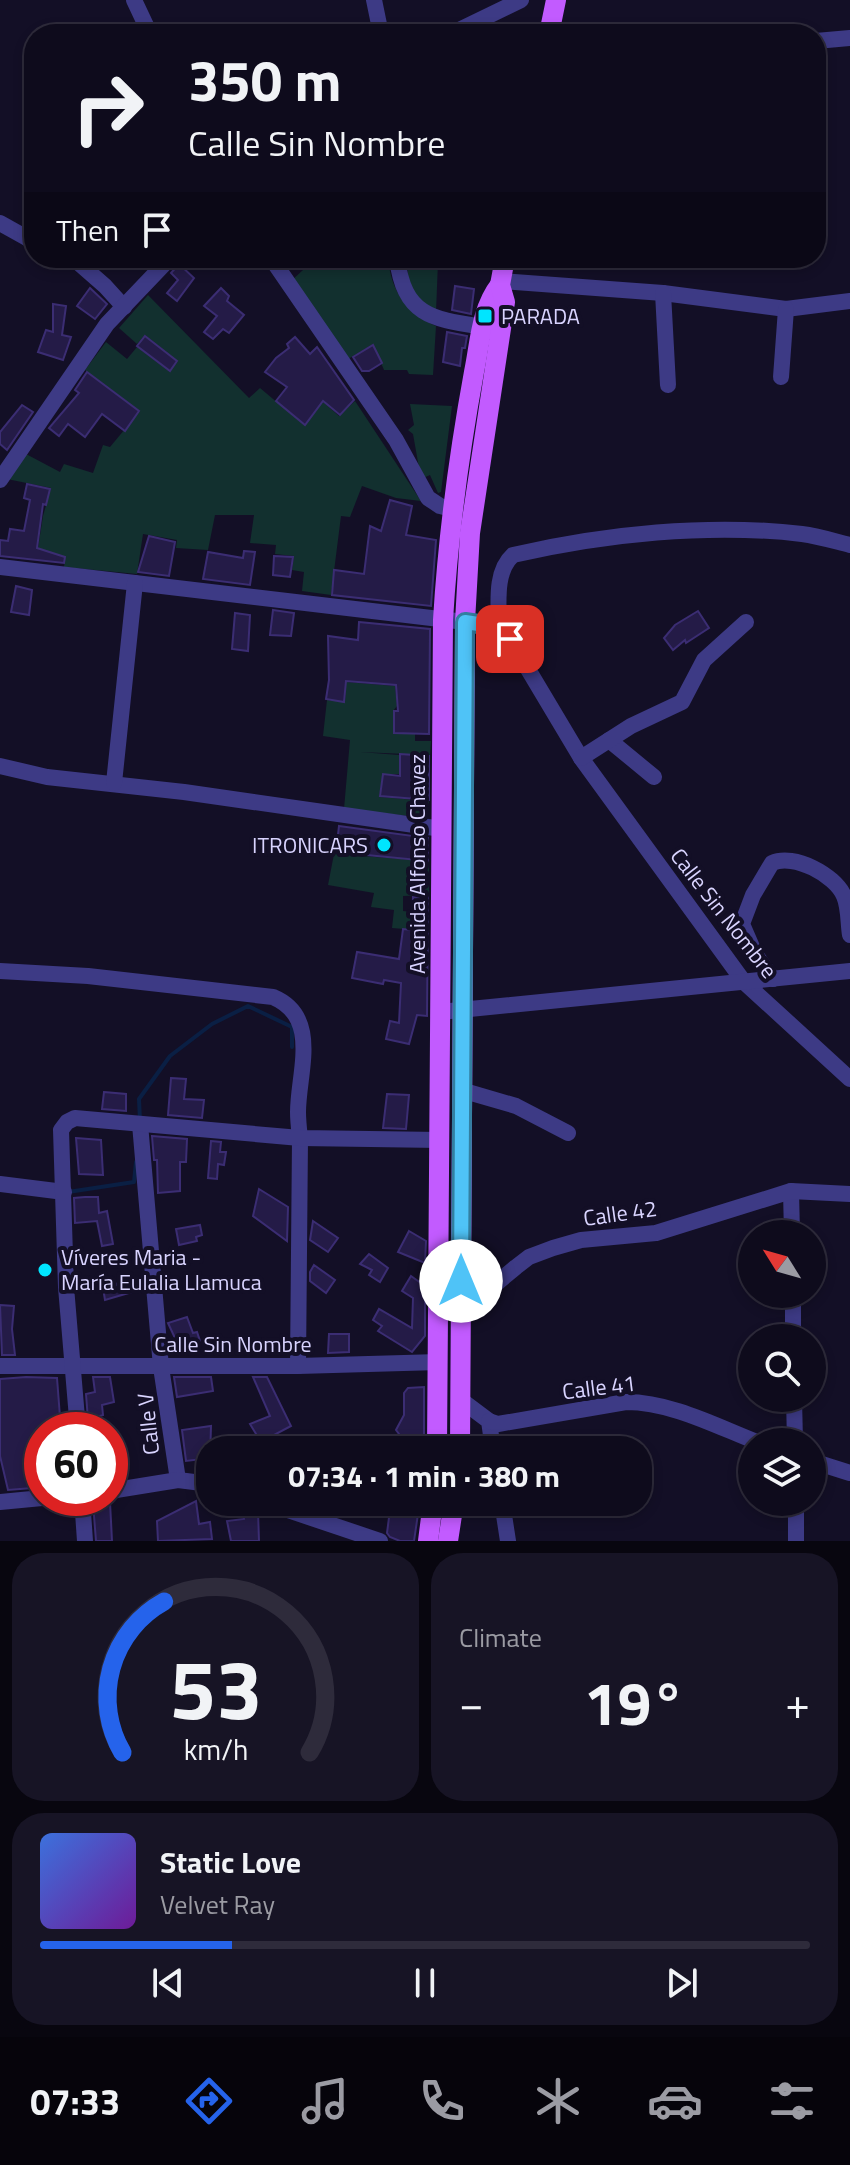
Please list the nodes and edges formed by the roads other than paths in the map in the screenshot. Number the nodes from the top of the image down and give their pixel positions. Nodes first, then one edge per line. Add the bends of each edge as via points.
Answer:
1 (134, 0) edge
2 (374, 0) edge
3 (521, 0) edge
4 (556, 0) edge
5 (145, 24) edge
6 (379, 24) edge
7 (472, 24) edge
8 (551, 24) edge
9 (850, 38) edge
10 (826, 40) edge
11 (0, 223) edge
12 (24, 236) edge
13 (84, 268) edge
14 (161, 268) edge
15 (278, 268) edge
16 (399, 268) edge
17 (503, 268) edge
18 (500, 283) junction
19 (663, 293) junction
20 (850, 301) edge
21 (124, 307) junction
22 (786, 309) junction
23 (483, 327) junction
24 (781, 377) dead end
25 (668, 385) dead end
26 (3, 468) edge
27 (452, 509) junction
28 (850, 545) edge
29 (0, 567) edge
30 (135, 583) junction
31 (443, 620) junction
32 (465, 622) junction
33 (746, 622) dead end
34 (499, 629) junction
35 (609, 740) junction
36 (581, 758) junction
37 (0, 766) edge
38 (654, 777) dead end
39 (114, 783) junction
40 (442, 829) junction
41 (850, 935) edge
42 (0, 971) edge
43 (850, 971) edge
44 (773, 979) junction
45 (744, 982) junction
46 (463, 1010) junction
47 (441, 1011) junction
48 (850, 1079) edge
49 (461, 1090) junction
50 (140, 1124) junction
51 (568, 1133) dead end
52 (300, 1138) junction
53 (440, 1140) junction
54 (0, 1184) edge
55 (791, 1191) junction
56 (64, 1192) junction
57 (850, 1194) edge
58 (792, 1220) edge
59 (461, 1313) junction
60 (439, 1362) junction
61 (0, 1366) edge
62 (298, 1366) junction
63 (74, 1367) junction
64 (161, 1367) junction
65 (461, 1400) junction
66 (77, 1412) edge
67 (489, 1421) junction
68 (738, 1435) edge
69 (437, 1436) edge
70 (460, 1436) edge
71 (491, 1436) edge
72 (826, 1465) edge
73 (850, 1473) edge
74 (178, 1480) junction
75 (196, 1482) edge
76 (128, 1488) edge
77 (24, 1500) edge
78 (0, 1502) edge
79 (83, 1516) edge
80 (306, 1516) edge
81 (431, 1516) edge
82 (452, 1516) edge
83 (504, 1516) edge
84 (796, 1516) edge
85 (85, 1541) edge
86 (380, 1541) edge
87 (428, 1541) edge
88 (448, 1541) edge
89 (508, 1541) edge
90 (796, 1541) edge

1 - 5 street
2 - 6 street
3 - 7 street
4 - 8 main road
9 - 10 street
11 - 12 street
13 - 21 street
14 - 21 street
15 - 27 street via 396,440 428,498
16 - 23 street via 403,288 421,311 443,321
17 - 18 main road, Avenida Alfonso Chavez
18 - 19 street
18 - 23 main road, Avenida Alfonso Chavez
18 - 32 main road, Avenida Alfonso Chavez via 505,302 470,533
19 - 22 street
19 - 25 street
20 - 22 street
21 - 26 street
22 - 24 street
23 - 27 main road, Avenida Alfonso Chavez
27 - 31 main road, Avenida Alfonso Chavez
28 - 34 street via 804,534 748,530 580,540 513,555 502,572
29 - 30 street
30 - 31 street
30 - 39 street
31 - 32 street
31 - 40 main road, Avenida Alfonso Chavez
32 - 34 street
32 - 46 main road, Avenida Alfonso Chavez
33 - 35 street via 704,660 682,702
34 - 36 street, Calle Sin Nombre
35 - 36 street
35 - 38 street
36 - 45 street, Calle Sin Nombre
37 - 39 street
39 - 40 street
40 - 47 main road, Avenida Alfonso Chavez
41 - 44 street via 845,898 831,879 788,860 772,863 742,924
42 - 52 street via 88,976 286,1002 297,1015 305,1048
43 - 44 street
44 - 45 street
45 - 46 street
45 - 48 street, Calle Sin Nombre
46 - 47 street
46 - 49 main road, Avenida Alfonso Chavez
47 - 53 main road, Avenida Alfonso Chavez
49 - 51 street via 516,1106
49 - 59 main road, Avenida Alfonso Chavez
50 - 52 street
50 - 56 street via 75,1118 67,1122 61,1130
50 - 64 street, Calle V
52 - 53 street
52 - 62 street
53 - 60 main road, Avenida Alfonso Chavez
54 - 56 street
55 - 57 street, Calle 42
55 - 58 street
55 - 59 street, Calle 42 via 656,1233 553,1248 529,1257
56 - 63 street
59 - 65 main road, Avenida Alfonso Chavez
60 - 62 street, Calle Sin Nombre
60 - 69 main road, Avenida Alfonso Chavez
61 - 63 street, Calle Sin Nombre
62 - 64 street, Calle Sin Nombre
63 - 64 street, Calle Sin Nombre
63 - 66 street
64 - 74 street, Calle V
65 - 67 street
65 - 70 main road, Avenida Alfonso Chavez
67 - 68 street, Calle 41 via 498,1424 642,1402
67 - 71 street
72 - 73 street
74 - 75 street
74 - 76 street
77 - 78 street
79 - 85 street
80 - 86 street
81 - 87 main road
82 - 88 main road
83 - 89 street
84 - 90 street

